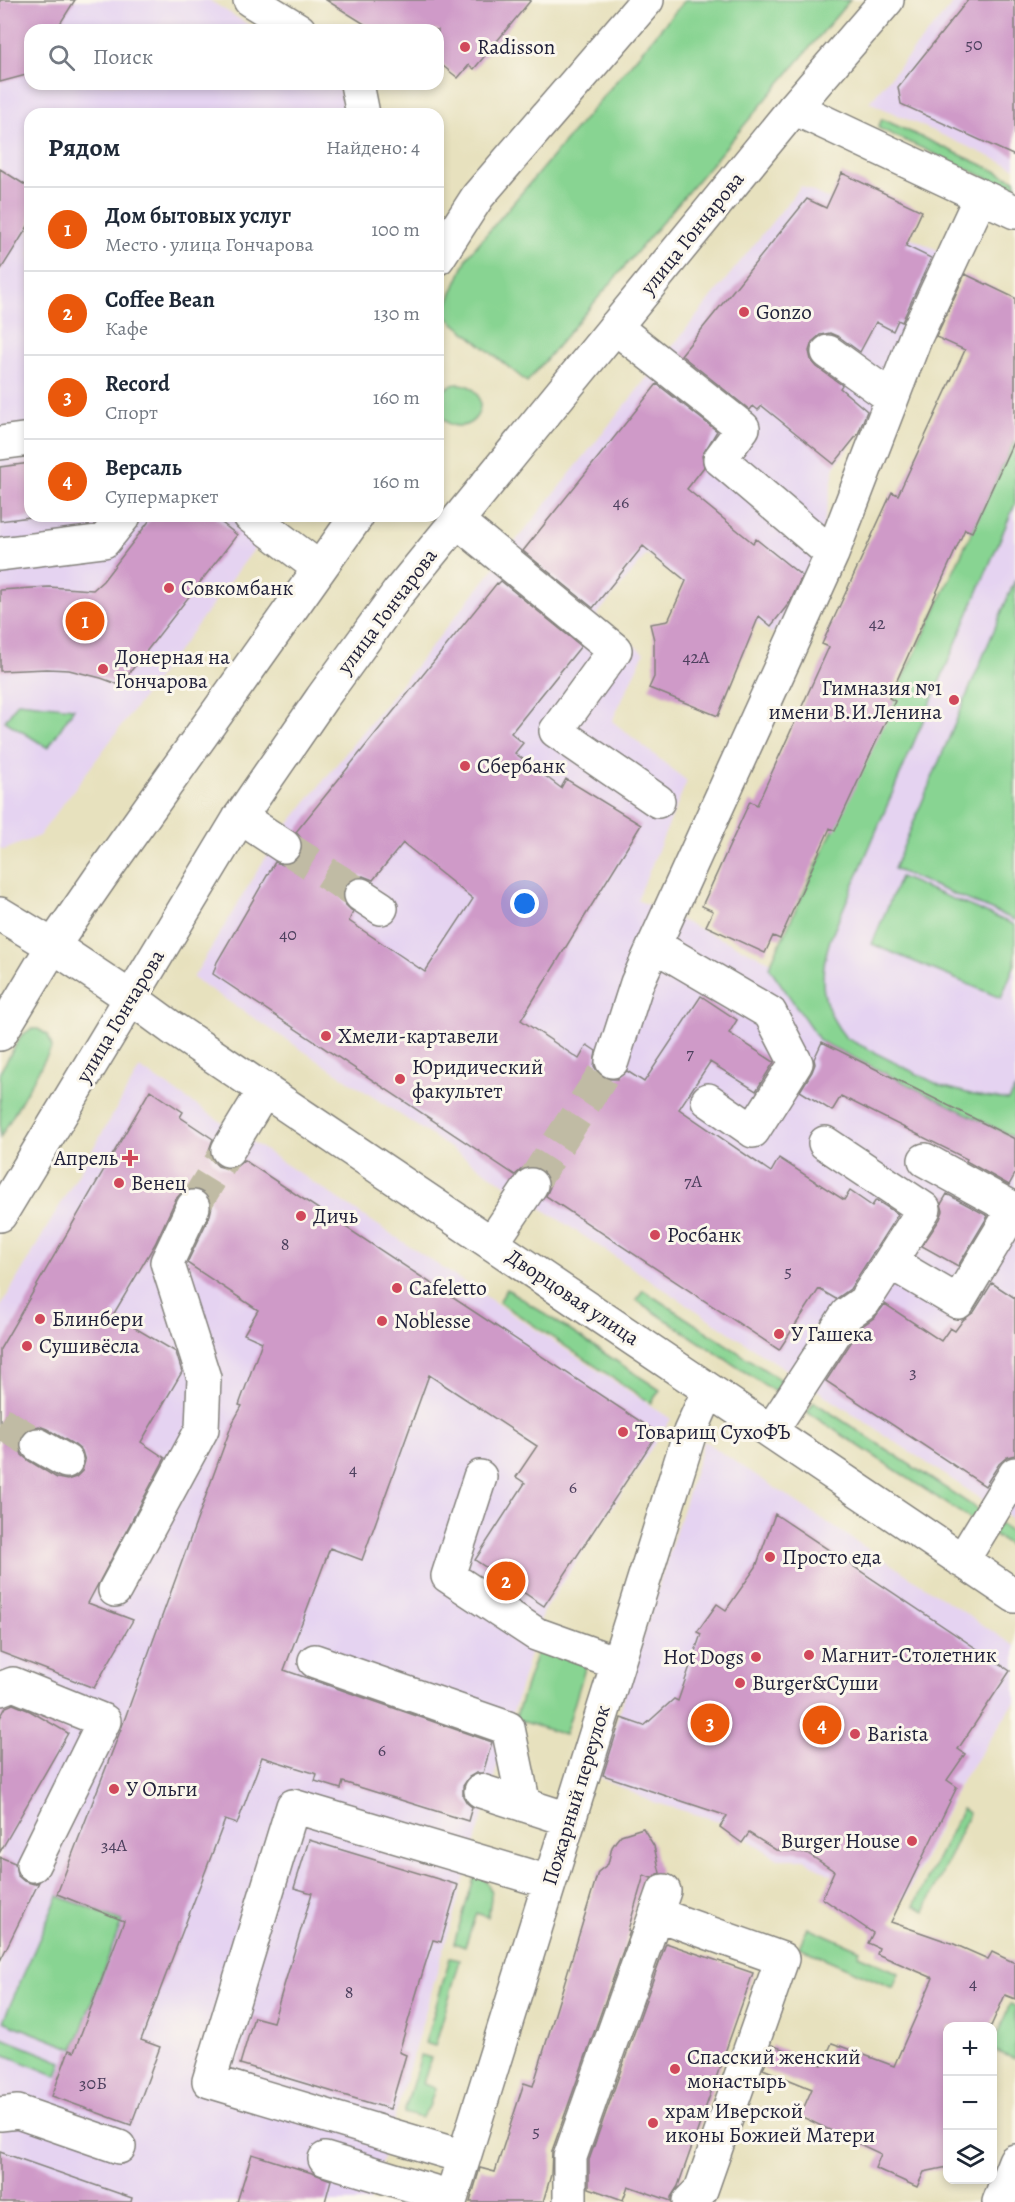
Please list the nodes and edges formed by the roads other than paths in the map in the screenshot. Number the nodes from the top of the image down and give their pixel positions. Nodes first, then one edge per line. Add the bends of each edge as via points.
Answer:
1 (250, 0) edge
2 (647, 0) edge
3 (887, 0) edge
4 (289, 24) edge
5 (358, 90) edge
6 (362, 108) edge
7 (794, 108) junction
8 (981, 196) junction
9 (1015, 212) edge
10 (444, 249) edge
11 (615, 327) junction
12 (828, 352) dead end
13 (892, 398) junction
14 (24, 440) edge
15 (0, 443) edge
16 (457, 521) junction
17 (119, 522) edge
18 (258, 522) edge
19 (353, 522) edge
20 (0, 554) edge
21 (832, 554) junction
22 (319, 568) junction
23 (658, 801) dead end
24 (240, 817) junction
25 (284, 846) tunnel mouth
26 (0, 914) edge
27 (654, 945) junction
28 (53, 946) junction
29 (131, 998) junction
30 (0, 1034) edge
31 (612, 1061) tunnel mouth
32 (265, 1089) junction
33 (708, 1100) dead end
34 (825, 1143) dead end
35 (228, 1150) tunnel mouth
36 (925, 1160) dead end
37 (531, 1185) tunnel mouth
38 (193, 1207) tunnel mouth
39 (0, 1215) edge
40 (492, 1243) junction
41 (890, 1262) junction
42 (709, 1390) junction
43 (771, 1431) junction
44 (38, 1444) tunnel mouth
45 (66, 1461) dead end
46 (1015, 1474) edge
47 (480, 1476) dead end
48 (962, 1561) junction
49 (116, 1590) dead end
50 (1015, 1596) edge
51 (315, 1661) dead end
52 (617, 1662) junction
53 (0, 1689) edge
54 (481, 1791) dead end
55 (524, 1805) junction
56 (568, 1820) junction
57 (33, 1865) dead end
58 (549, 1882) junction
59 (0, 2114) edge
60 (119, 2147) dead end
61 (464, 2157) junction
62 (325, 2160) dead end
63 (1015, 2161) edge
64 (450, 2200) edge
65 (570, 2202) edge
66 (689, 2202) edge
67 (999, 2202) edge

1 - 4 main road
2 - 10 main road via 478,196
3 - 7 main road, улица Гончарова
5 - 6 main road
7 - 8 main road
7 - 11 main road, улица Гончарова
8 - 9 main road
8 - 13 main road via 916,336
11 - 16 main road, улица Гончарова
11 - 21 main road via 743,428 720,459
12 - 13 main road
13 - 21 main road
14 - 15 main road
16 - 23 main road via 615,650 556,731
16 - 24 main road, улица Гончарова via 391,602
17 - 20 main road via 104,541
18 - 22 main road
19 - 22 main road
21 - 27 main road
22 - 28 main road
24 - 25 main road
24 - 29 main road, улица Гончарова
26 - 28 main road, Дворцовая улица
27 - 31 main road via 637,983
27 - 33 main road via 770,1013 796,1063 753,1131
28 - 29 main road, Дворцовая улица
28 - 30 main road
29 - 32 main road, Дворцовая улица
29 - 39 main road, улица Гончарова
32 - 35 main road
32 - 40 main road, Дворцовая улица
34 - 41 main road via 924,1209
36 - 41 main road via 1014,1209 958,1302
37 - 40 main road
38 - 49 main road via 167,1262 204,1378 202,1429
40 - 42 main road, Дворцовая улица
41 - 43 main road via 864,1302 847,1314
42 - 43 main road, Дворцовая улица
42 - 52 main road, Пожарный переулок via 690,1431
43 - 48 main road, Дворцовая улица
44 - 45 main road
46 - 48 main road
47 - 52 main road via 448,1576 536,1634
48 - 50 main road, Дворцовая улица
51 - 55 main road via 508,1728
52 - 56 main road, Пожарный переулок
53 - 57 main road via 13,1684 104,1721
54 - 55 main road
55 - 56 main road
56 - 58 main road, Пожарный переулок
58 - 61 main road, Пожарный переулок
58 - 61 main road via 293,1806 289,1818 209,2081
59 - 60 main road via 18,2112
61 - 64 main road, Пожарный переулок
62 - 64 main road
63 - 67 main road
65 - 66 main road via 570,2157 660,1903 782,1959 701,2190

